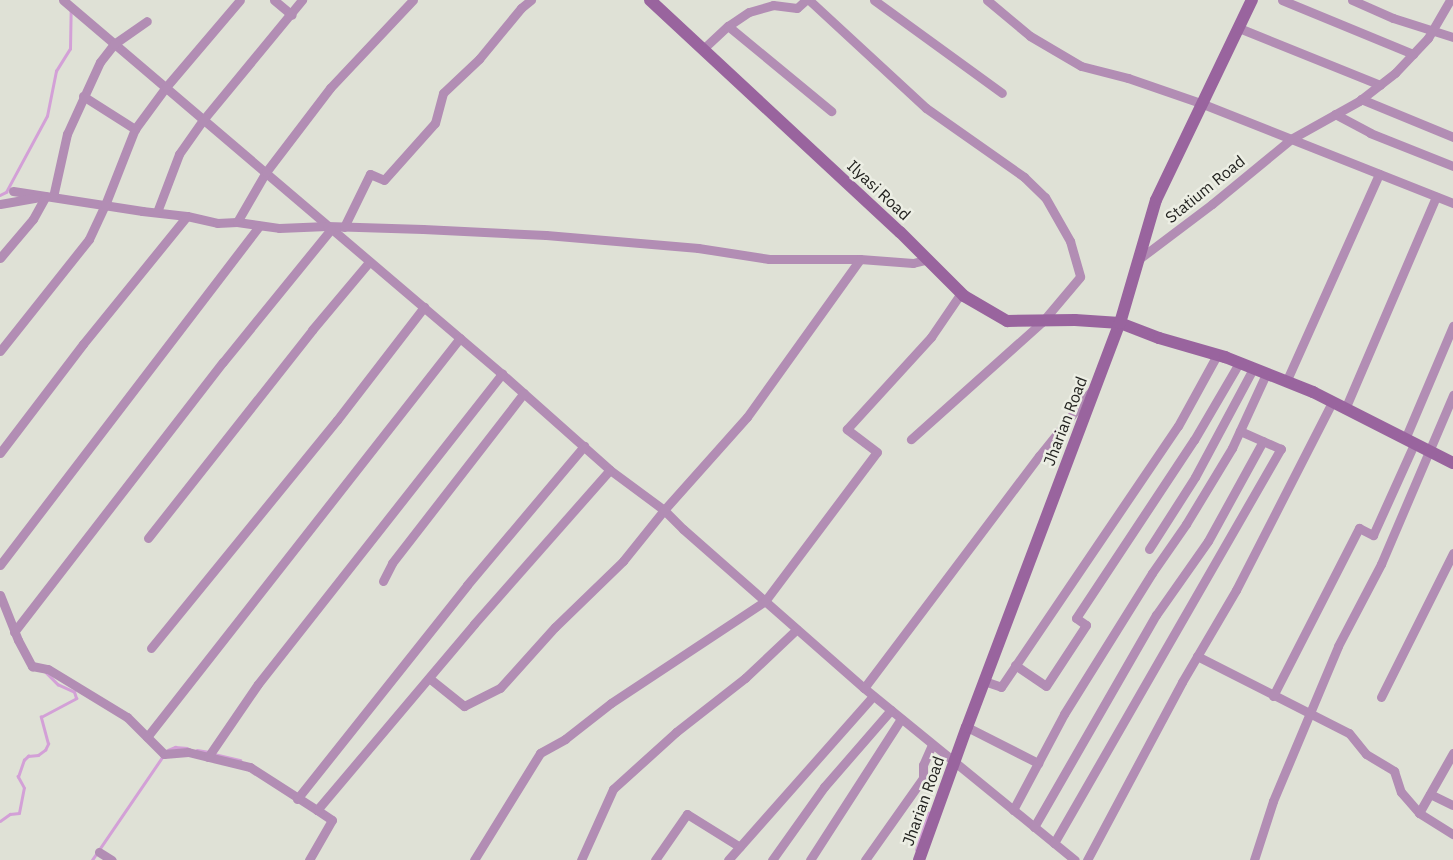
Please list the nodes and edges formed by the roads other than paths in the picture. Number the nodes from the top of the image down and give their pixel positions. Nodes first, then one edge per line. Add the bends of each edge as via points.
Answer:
1 (63, 0) edge
2 (240, 0) edge
3 (274, 0) edge
4 (302, 0) edge
5 (413, 0) edge
6 (531, 0) edge
7 (650, 0) edge
8 (808, 0) edge
9 (874, 0) edge
10 (987, 0) edge
11 (1252, 0) edge
12 (1282, 0) edge
13 (1352, 0) edge
14 (1450, 0) edge
15 (1449, 11) edge
16 (292, 15) junction
17 (147, 21) dead end
18 (728, 26) junction
19 (1240, 28) junction
20 (1432, 31) junction
21 (1453, 37) edge
22 (114, 44) junction
23 (702, 49) junction
24 (1413, 54) junction
25 (1380, 85) junction
26 (166, 88) junction
27 (1002, 93) dead end
28 (83, 96) junction
29 (1361, 99) junction
30 (1203, 104) junction
31 (832, 111) dead end
32 (1335, 114) junction
33 (203, 120) junction
34 (135, 129) junction
35 (1453, 138) edge
36 (1291, 140) junction
37 (1453, 166) edge
38 (266, 172) junction
39 (1378, 174) junction
40 (13, 191) dead end
41 (50, 196) junction
42 (1436, 197) junction
43 (1453, 203) edge
44 (0, 204) edge
45 (105, 205) junction
46 (157, 212) junction
47 (187, 216) junction
48 (237, 222) junction
49 (258, 226) junction
50 (344, 227) junction
51 (329, 228) junction
52 (0, 258) edge
53 (860, 259) junction
54 (929, 259) junction
55 (1137, 260) junction
56 (369, 262) junction
57 (961, 293) junction
58 (424, 308) junction
59 (1042, 322) junction
60 (1120, 323) junction
61 (1453, 326) edge
62 (460, 338) junction
63 (0, 351) edge
64 (1217, 355) junction
65 (1239, 363) junction
66 (1253, 369) junction
67 (502, 374) junction
68 (1266, 374) junction
69 (1286, 382) junction
70 (1097, 383) junction
71 (524, 392) junction
72 (1453, 395) edge
73 (1332, 402) junction
74 (1345, 408) junction
75 (1240, 431) junction
76 (911, 439) dead end
77 (1263, 441) junction
78 (1409, 441) junction
79 (584, 446) junction
80 (1430, 451) junction
81 (0, 453) edge
82 (1453, 463) edge
83 (610, 470) junction
84 (664, 510) junction
85 (148, 538) dead end
86 (1149, 549) dead end
87 (1453, 553) edge
88 (0, 565) edge
89 (383, 581) dead end
90 (0, 595) edge
91 (765, 601) junction
92 (797, 629) junction
93 (14, 632) junction
94 (151, 648) dead end
95 (1197, 656) junction
96 (1015, 665) junction
97 (429, 678) junction
98 (984, 680) junction
99 (864, 688) junction
100 (874, 696) junction
101 (1274, 696) junction
102 (1381, 697) dead end
103 (891, 710) junction
104 (1310, 714) junction
105 (901, 719) junction
106 (966, 727) junction
107 (147, 737) junction
108 (932, 745) junction
109 (1453, 753) edge
110 (208, 757) junction
111 (954, 762) junction
112 (1038, 763) junction
113 (1430, 794) junction
114 (297, 799) junction
115 (1453, 805) edge
116 (317, 810) junction
117 (1013, 810) junction
118 (1419, 813) junction
119 (1034, 827) junction
120 (1453, 834) edge
121 (1054, 843) junction
122 (740, 847) junction
123 (99, 852) dead end
124 (1070, 858) edge
125 (112, 860) edge
126 (309, 860) edge
127 (474, 860) edge
128 (581, 860) edge
129 (655, 860) edge
130 (728, 860) edge
131 (772, 860) edge
132 (810, 860) edge
133 (865, 860) edge
134 (919, 860) edge
135 (1087, 860) edge
136 (1254, 860) edge

1 - 22 street
2 - 26 street
3 - 16 street
4 - 16 street
5 - 38 street via 330,88
6 - 50 street via 479,59 443,93 435,124 384,180 370,174
7 - 23 main road, Ilyasi Road
8 - 18 street via 797,8 773,5 749,12
8 - 59 street via 926,108 1024,177 1045,197 1070,241 1080,277
9 - 27 street
10 - 30 street via 1030,36 1081,66 1128,78
11 - 19 main road, Jharian Road
12 - 24 street
13 - 20 street
14 - 15 street, Statium Road
15 - 20 street, Statium Road
16 - 33 street
17 - 22 street
18 - 23 street
18 - 31 street
19 - 25 street
19 - 30 main road, Jharian Road
20 - 21 street
20 - 24 street, Statium Road
22 - 26 street
22 - 28 street via 100,62
23 - 54 main road, Ilyasi Road
24 - 25 street, Statium Road
25 - 29 street, Statium Road
26 - 33 street
26 - 34 street
28 - 34 street
28 - 41 street via 67,134
29 - 32 street, Statium Road
29 - 35 street
30 - 36 street
30 - 55 main road, Jharian Road via 1156,200
32 - 36 street, Statium Road
32 - 37 street via 1370,133
33 - 38 street
33 - 46 street via 179,154
34 - 45 street
36 - 39 street
36 - 55 street, Statium Road
38 - 48 street
38 - 51 street
39 - 42 street
39 - 69 street
40 - 41 street
41 - 44 street
41 - 45 street
41 - 52 street
42 - 43 street
42 - 74 street
45 - 46 street
45 - 63 street via 89,239
46 - 47 street
47 - 48 street via 217,223
47 - 81 street
48 - 49 street
49 - 51 street
49 - 88 street
50 - 51 street
50 - 53 street via 546,235 698,248 769,259
51 - 56 street
51 - 93 street
53 - 54 street via 913,263
53 - 84 street via 747,417
54 - 57 main road, Ilyasi Road
55 - 60 main road, Jharian Road
56 - 58 street
56 - 85 street
57 - 59 main road, Ilyasi Road via 1007,321
57 - 91 street via 932,337 847,429 877,452
58 - 62 street
58 - 94 street
59 - 60 main road, Ilyasi Road
59 - 76 street
60 - 64 main road, Ilyasi Road
60 - 70 main road, Jharian Road
61 - 78 street
62 - 67 street
62 - 107 street
64 - 65 main road, Ilyasi Road
64 - 96 street via 1178,426
65 - 66 main road, Ilyasi Road
65 - 96 street via 1194,440 1076,618 1086,625 1046,686
66 - 68 main road, Ilyasi Road
66 - 86 street via 1195,477
67 - 71 street
67 - 110 street via 258,684
68 - 69 main road, Ilyasi Road
68 - 75 street
69 - 73 main road, Ilyasi Road
70 - 98 main road, Jharian Road
70 - 99 street
71 - 79 street
71 - 89 street via 392,564
72 - 80 street
73 - 74 main road, Ilyasi Road
73 - 95 street via 1236,590
74 - 78 main road, Ilyasi Road
75 - 77 street
75 - 112 street via 1186,524 1064,714
77 - 119 street via 1208,541 1151,624
77 - 121 street via 1281,450
78 - 80 main road, Ilyasi Road
78 - 101 street via 1373,535 1359,528
79 - 83 street
79 - 114 street via 467,585
80 - 82 main road, Ilyasi Road
80 - 104 street via 1381,564 1338,646
83 - 84 street
83 - 97 street
84 - 91 street
84 - 97 street via 623,561 500,688 464,706
87 - 102 street
90 - 93 street
91 - 92 street
91 - 127 street via 540,753
92 - 99 street
92 - 128 street via 745,678 676,732 613,789
93 - 107 street via 32,666 48,668 127,717
95 - 101 street
95 - 135 street
96 - 98 street via 1001,686
97 - 116 street
98 - 106 main road, Jharian Road
99 - 100 street
100 - 103 street
100 - 122 street
101 - 104 street
103 - 105 street
103 - 131 street via 824,787
104 - 118 street via 1349,733 1366,754 1394,771 1401,792
104 - 136 street via 1273,801
105 - 108 street
105 - 132 street
106 - 111 main road, Jharian Road
106 - 112 street
107 - 110 street via 164,754 188,752
108 - 111 street
108 - 133 street via 923,765 923,778
109 - 113 street
110 - 114 street via 250,767
111 - 117 street
111 - 134 main road, Jharian Road
112 - 117 street
113 - 115 street
113 - 118 street
114 - 116 street
116 - 126 street via 332,820
117 - 119 street
118 - 120 street
119 - 121 street
121 - 124 street
122 - 129 street via 687,814
122 - 130 street
123 - 125 street

